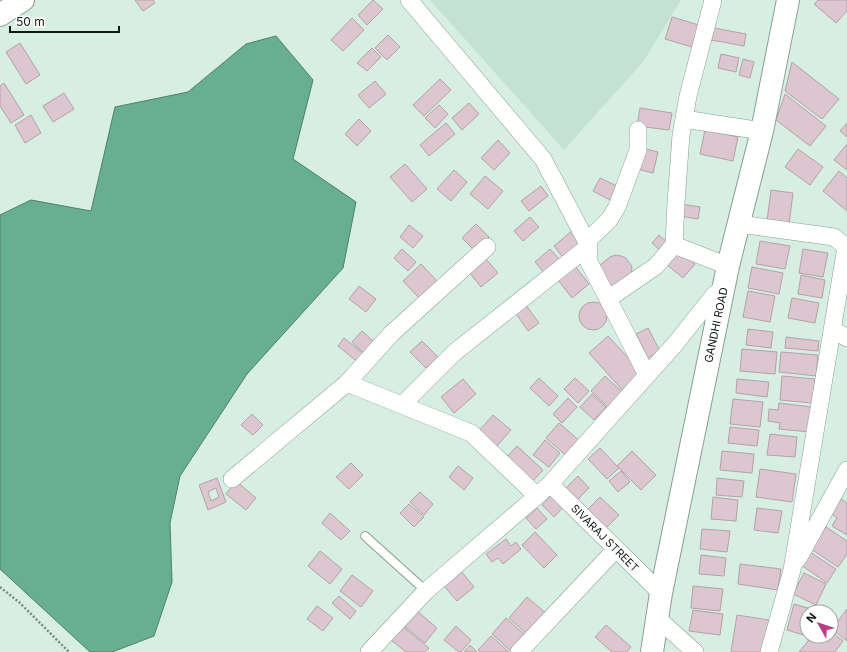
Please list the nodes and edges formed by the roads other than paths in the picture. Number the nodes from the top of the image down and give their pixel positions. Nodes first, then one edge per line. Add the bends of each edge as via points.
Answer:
1 (23, 0) edge
2 (409, 0) edge
3 (713, 0) edge
4 (788, 0) edge
5 (0, 15) edge
6 (684, 119) junction
7 (638, 130) dead end
8 (762, 131) junction
9 (739, 224) junction
10 (588, 244) junction
11 (674, 245) junction
12 (487, 247) dead end
13 (847, 247) edge
14 (728, 266) junction
15 (723, 288) junction
16 (608, 299) junction
17 (832, 329) junction
18 (847, 338) edge
19 (647, 375) junction
20 (347, 383) junction
21 (402, 405) junction
22 (847, 470) edge
23 (232, 479) dead end
24 (550, 484) junction
25 (537, 496) junction
26 (364, 536) dead end
27 (616, 549) junction
28 (792, 570) junction
29 (426, 591) junction
30 (661, 593) junction
31 (656, 617) junction
32 (370, 652) edge
33 (519, 652) edge
34 (652, 652) edge
35 (695, 652) edge
36 (769, 652) edge

1 - 5 main road
2 - 10 street via 543,159
3 - 6 street
4 - 8 main road, GANDHI ROAD
6 - 8 street
6 - 11 street
7 - 10 street via 638,150 617,207
8 - 9 main road, GANDHI ROAD
9 - 13 street via 834,238
9 - 14 main road, GANDHI ROAD
10 - 16 street via 588,260
10 - 21 street via 455,352
11 - 14 street
11 - 16 street via 656,266
12 - 20 street via 391,334
13 - 17 street
14 - 15 main road, GANDHI ROAD
15 - 19 street via 714,295
15 - 30 main road, GANDHI ROAD
16 - 19 street
17 - 18 street
17 - 28 street
19 - 24 street
20 - 21 street
20 - 23 street
21 - 25 street via 471,432
22 - 28 street
24 - 25 street
24 - 27 street, SIVARAJ STREET
25 - 29 street
26 - 29 lane
27 - 30 street, SIVARAJ STREET
27 - 33 street
28 - 36 street
29 - 32 street
30 - 31 main road, GANDHI ROAD
31 - 34 main road, GANDHI ROAD
31 - 35 street

